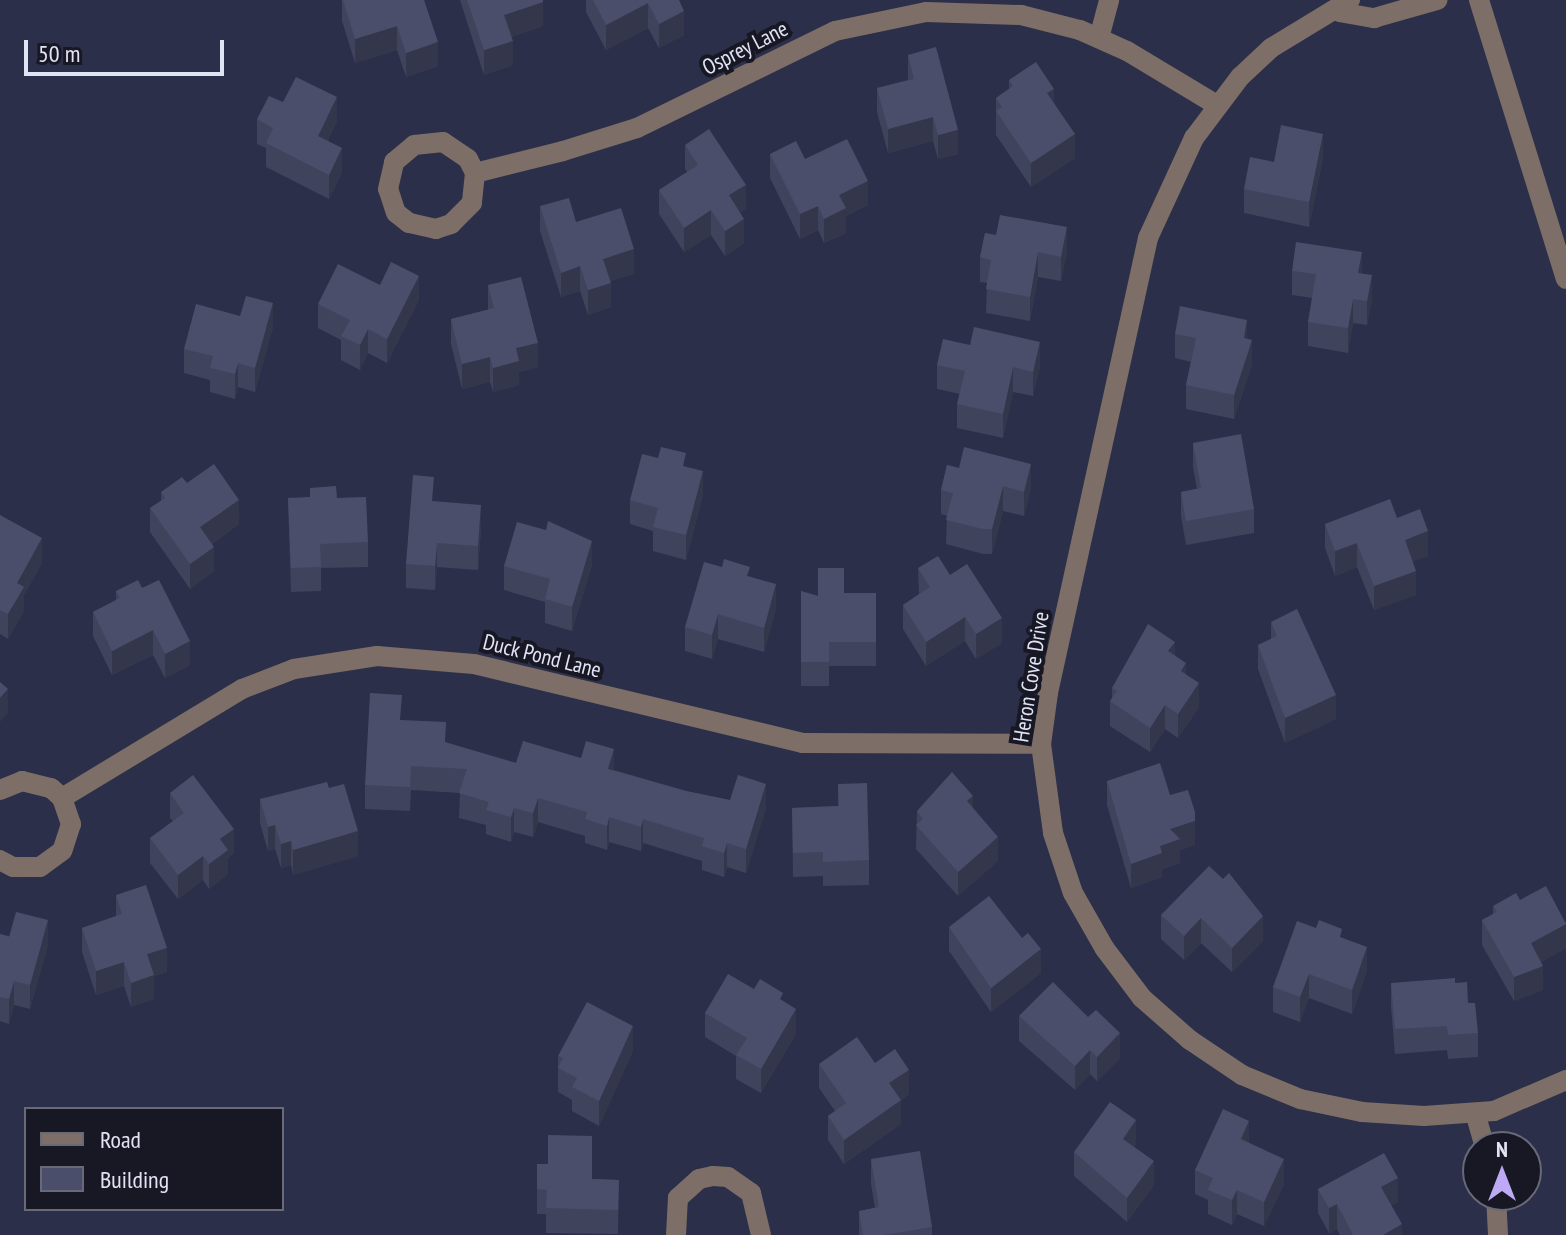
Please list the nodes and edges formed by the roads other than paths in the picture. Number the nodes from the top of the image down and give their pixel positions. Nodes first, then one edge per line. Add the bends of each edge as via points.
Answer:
1 (1109, 0) edge
2 (1437, 0) edge
3 (1479, 0) edge
4 (1344, 6) edge
5 (1099, 38) junction
6 (1217, 105) junction
7 (475, 173) junction
8 (1566, 279) edge
9 (1041, 744) junction
10 (0, 790) edge
11 (62, 798) junction
12 (0, 860) edge
13 (1566, 1080) edge
14 (1476, 1116) junction
15 (1480, 1131) edge
16 (1497, 1211) edge
17 (676, 1235) edge
18 (761, 1235) edge
19 (1498, 1235) edge

1 - 5 street
2 - 4 street, Heron Cove Drive via 1374,18
3 - 8 street
4 - 6 street, Heron Cove Drive via 1271,48
5 - 6 street, Osprey Lane
5 - 7 street, Osprey Lane via 1051,22 990,12 875,19 805,44 637,128
6 - 9 street, Heron Cove Drive via 1173,177 1148,238
7 - 7 street via 457,149 428,141 403,152 394,162 388,189 396,213 409,223 436,229 463,216 472,203
9 - 11 street, Duck Pond Lane via 802,743 474,664 377,656 294,669 242,689
9 - 14 street, Heron Cove Drive via 1053,833 1073,893 1105,949 1142,998 1190,1040 1242,1075 1300,1099 1362,1112
10 - 11 street via 22,781 37,782
11 - 12 street via 71,824 62,851 53,860 27,869
13 - 14 street, Heron Cove Drive
14 - 15 street
16 - 19 street
17 - 18 street via 678,1198 699,1179 713,1176 728,1177 751,1193

